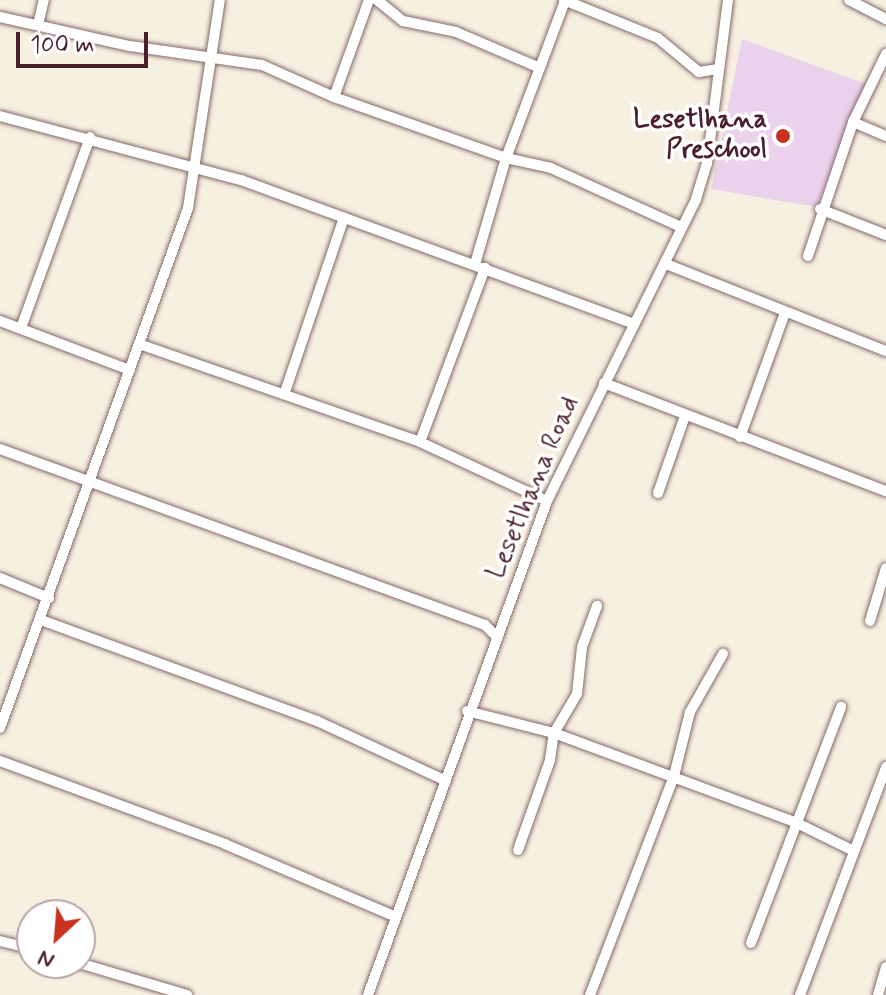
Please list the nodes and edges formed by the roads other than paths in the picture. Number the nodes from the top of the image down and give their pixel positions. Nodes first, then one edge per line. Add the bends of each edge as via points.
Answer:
1 (44, 0) edge
2 (220, 0) edge
3 (369, 0) edge
4 (377, 0) edge
5 (564, 0) edge
6 (728, 0) edge
7 (849, 0) edge
8 (0, 17) edge
9 (886, 19) edge
10 (38, 25) junction
11 (886, 54) edge
12 (212, 57) junction
13 (540, 68) junction
14 (719, 69) junction
15 (334, 97) junction
16 (0, 116) edge
17 (853, 122) junction
18 (886, 136) edge
19 (90, 137) junction
20 (506, 158) junction
21 (195, 170) junction
22 (820, 209) junction
23 (344, 218) junction
24 (681, 227) junction
25 (886, 235) edge
26 (808, 256) dead end
27 (666, 264) junction
28 (480, 266) junction
29 (785, 313) junction
30 (0, 321) edge
31 (635, 324) junction
32 (21, 328) junction
33 (139, 344) junction
34 (886, 351) edge
35 (130, 370) junction
36 (604, 383) junction
37 (285, 392) junction
38 (685, 416) junction
39 (740, 437) junction
40 (420, 442) junction
41 (0, 449) edge
42 (89, 485) junction
43 (886, 491) edge
44 (658, 493) dead end
45 (547, 501) junction
46 (886, 568) edge
47 (0, 578) edge
48 (49, 598) junction
49 (597, 606) dead end
50 (41, 620) junction
51 (870, 621) dead end
52 (498, 638) junction
53 (723, 654) dead end
54 (841, 707) dead end
55 (467, 711) junction
56 (3, 712) edge
57 (0, 728) edge
58 (554, 733) junction
59 (0, 761) edge
60 (886, 767) edge
61 (674, 776) junction
62 (446, 781) junction
63 (795, 822) junction
64 (518, 850) dead end
65 (854, 851) junction
66 (394, 916) junction
67 (751, 943) dead end
68 (886, 967) edge
69 (96, 968) edge
70 (187, 995) edge
71 (368, 995) edge
72 (590, 995) edge
73 (800, 995) edge
74 (878, 995) edge

1 - 10 street
2 - 12 street via 211,31
3 - 15 street
4 - 13 street via 403,21 456,32
5 - 13 street
5 - 14 street via 658,38 699,72
6 - 14 street, Lesetlhana Road
7 - 9 street
8 - 10 street
10 - 12 street
11 - 17 street
12 - 15 street via 262,65
12 - 21 street
13 - 20 street
14 - 24 street, Lesetlhana Road via 707,164
15 - 20 street
16 - 19 street
17 - 18 street
17 - 22 street via 835,189
19 - 21 street
19 - 32 street
20 - 24 street via 551,168
20 - 28 street
21 - 23 street via 241,180
21 - 33 street via 188,208
22 - 25 street
22 - 26 street
23 - 28 street
23 - 37 street
24 - 27 street, Lesetlhana Road
27 - 29 street
27 - 31 street, Lesetlhana Road
28 - 31 street
28 - 40 street
29 - 34 street
29 - 39 street
30 - 32 street
31 - 36 street, Lesetlhana Road
32 - 35 street
33 - 35 street
33 - 37 street
35 - 42 street
36 - 38 street
36 - 45 street, Lesetlhana Road
37 - 40 street
38 - 39 street
38 - 44 street
39 - 43 street
40 - 45 street
41 - 42 street
42 - 48 street
42 - 52 street via 485,625
45 - 52 street, Lesetlhana Road
46 - 51 street
47 - 48 street
48 - 50 street
49 - 58 street via 582,647 577,694
50 - 56 street
50 - 62 street via 317,721
52 - 55 street, Lesetlhana Road
53 - 61 street via 690,712
54 - 63 street
55 - 58 street
55 - 62 street, Lesetlhana Road
56 - 57 street
58 - 61 street
58 - 64 street via 550,760
59 - 66 street via 225,844
60 - 65 street
61 - 63 street
61 - 72 street
62 - 66 street, Lesetlhana Road
63 - 65 street
63 - 67 street
65 - 73 street
66 - 71 street, Lesetlhana Road
68 - 74 street
69 - 70 street

